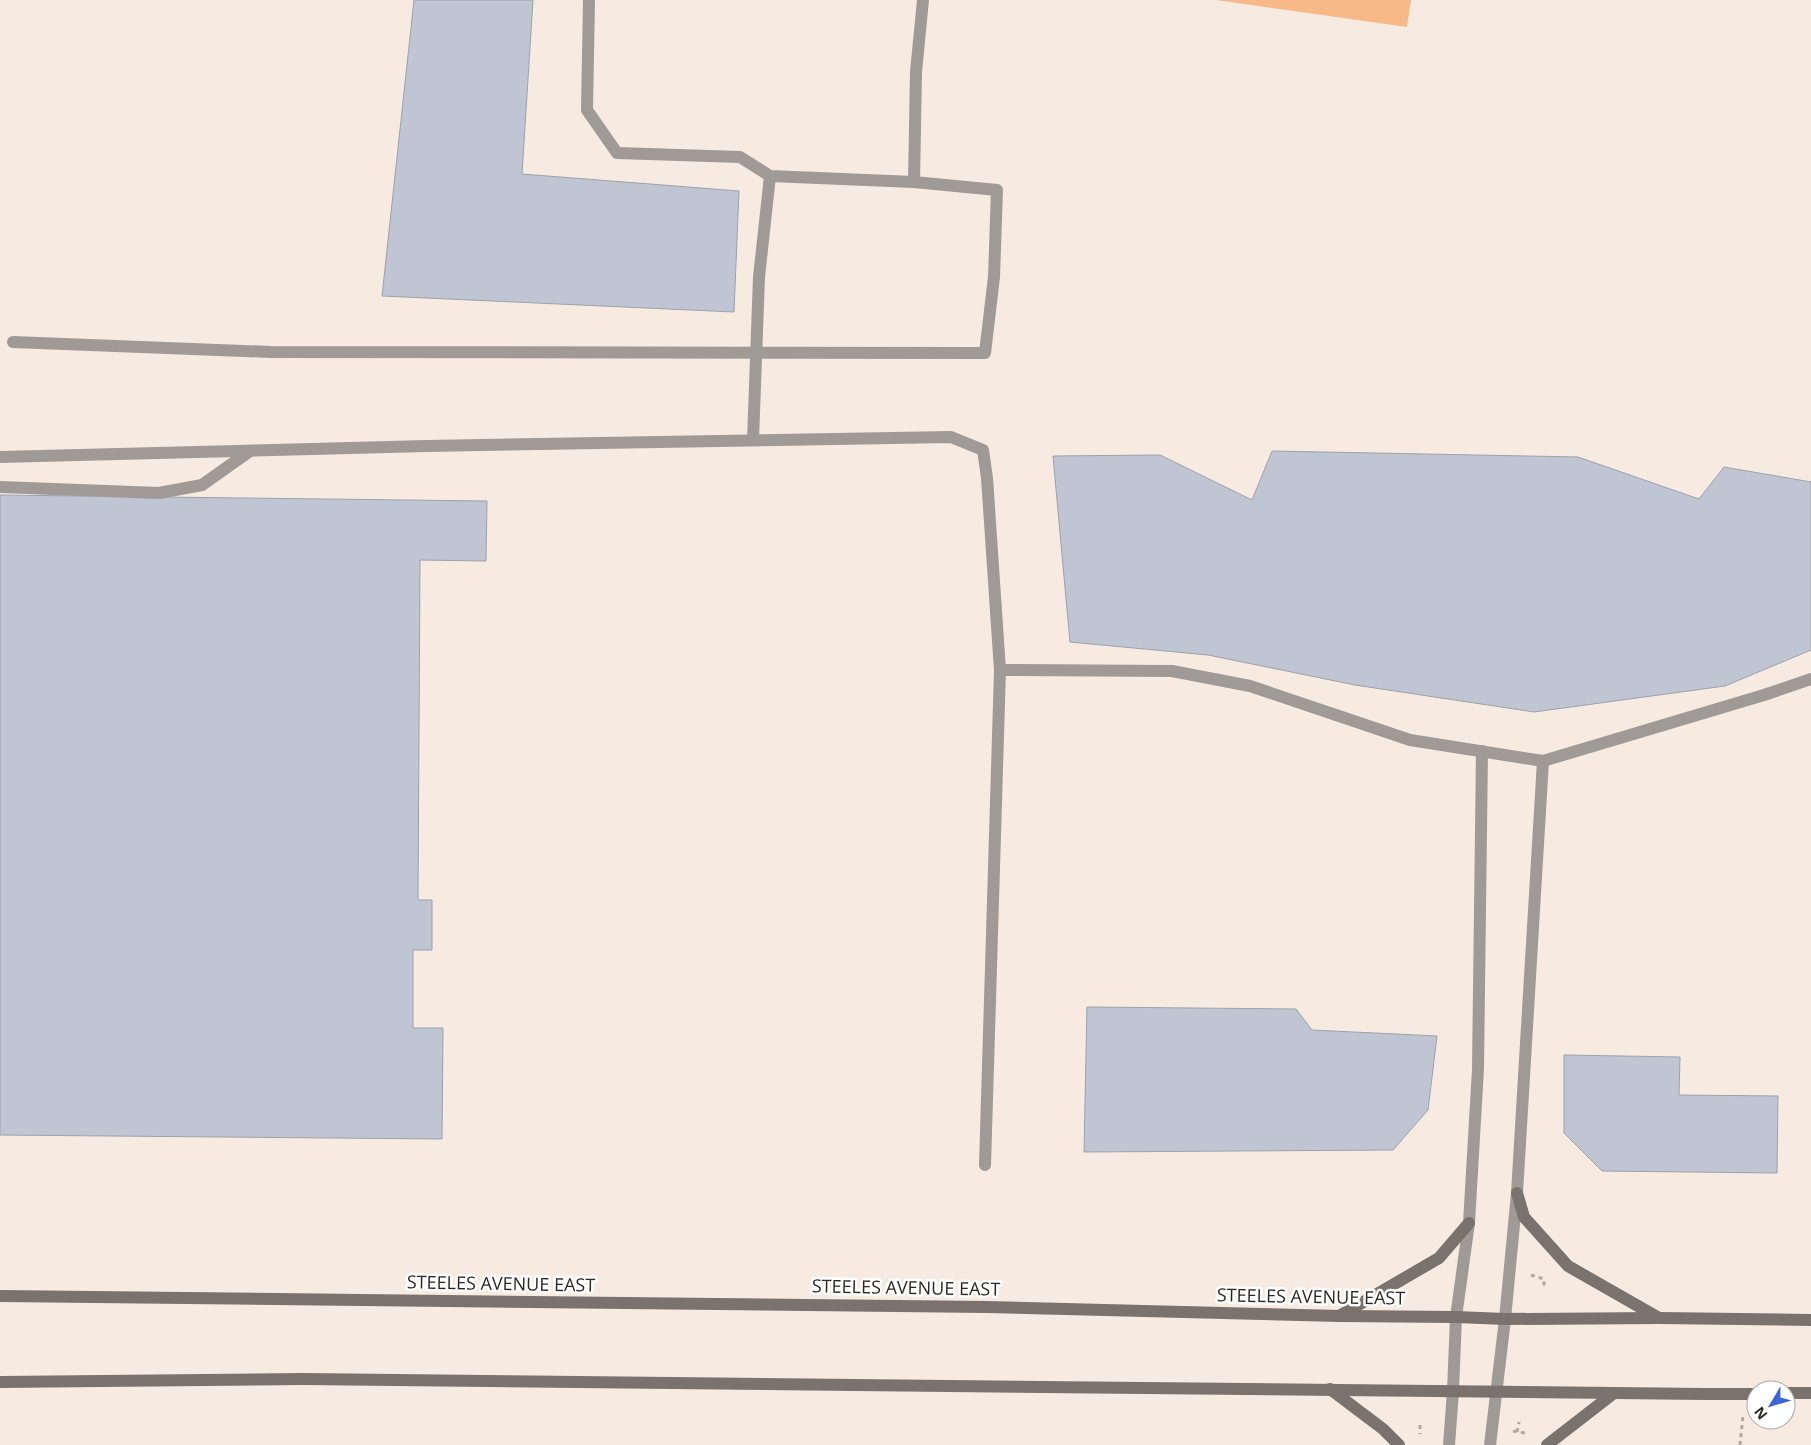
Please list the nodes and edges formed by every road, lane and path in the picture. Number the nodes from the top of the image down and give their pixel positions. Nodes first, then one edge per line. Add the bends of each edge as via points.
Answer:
1 (589, 0) edge
2 (924, 0) edge
3 (770, 176) junction
4 (914, 182) junction
5 (13, 342) dead end
6 (757, 354) junction
7 (752, 440) junction
8 (250, 450) junction
9 (0, 457) edge
10 (0, 487) edge
11 (1000, 670) junction
12 (1811, 679) edge
13 (1482, 751) junction
14 (1543, 761) junction
15 (985, 1165) dead end
16 (1517, 1193) junction
17 (1469, 1223) junction
18 (1531, 1275) dead end
19 (1544, 1287) dead end
20 (0, 1296) edge
21 (1340, 1316) junction
22 (1456, 1316) junction
23 (1658, 1318) junction
24 (1505, 1319) junction
25 (1811, 1320) edge
26 (0, 1382) edge
27 (1330, 1389) junction
28 (1453, 1391) junction
29 (1495, 1391) junction
30 (1614, 1393) junction
31 (1796, 1393) edge
32 (1811, 1393) edge
33 (1746, 1394) edge
34 (1746, 1414) edge
35 (1519, 1422) dead end
36 (1420, 1425) dead end
37 (1509, 1430) dead end
38 (1517, 1432) junction
39 (1525, 1433) dead end
40 (1420, 1438) dead end
41 (1399, 1445) edge
42 (1449, 1445) edge
43 (1490, 1445) edge
44 (1547, 1445) edge
45 (1740, 1445) edge

1 - 3 street via 587,110 617,154 740,157
2 - 4 street via 916,72
3 - 4 street
3 - 6 street via 759,277
4 - 6 street via 997,190 994,277 985,354
5 - 6 street via 271,352
6 - 7 street
7 - 8 street
7 - 11 street via 952,437 983,450
8 - 9 street
8 - 10 street via 202,485 159,493
11 - 13 street via 1172,671 1250,686 1410,740
11 - 15 street
12 - 14 street
13 - 14 street
13 - 17 street via 1478,1069
14 - 16 street
16 - 23 main road via 1524,1217 1568,1266
16 - 24 street
17 - 21 main road via 1439,1258
17 - 22 street
18 - 19 path via 1544,1279
20 - 21 main road, STEELES AVENUE EAST via 987,1306
21 - 22 main road, STEELES AVENUE EAST
22 - 24 main road, STEELES AVENUE EAST
22 - 28 street
23 - 24 main road, STEELES AVENUE EAST
23 - 25 main road, STEELES AVENUE EAST
24 - 29 street
26 - 27 main road via 303,1379
27 - 28 main road
27 - 41 main road
28 - 29 main road
28 - 42 street
29 - 30 main road
29 - 43 street
30 - 33 main road
30 - 44 main road
31 - 32 main road
34 - 45 path
35 - 38 path
36 - 40 path
37 - 38 path
38 - 39 path

